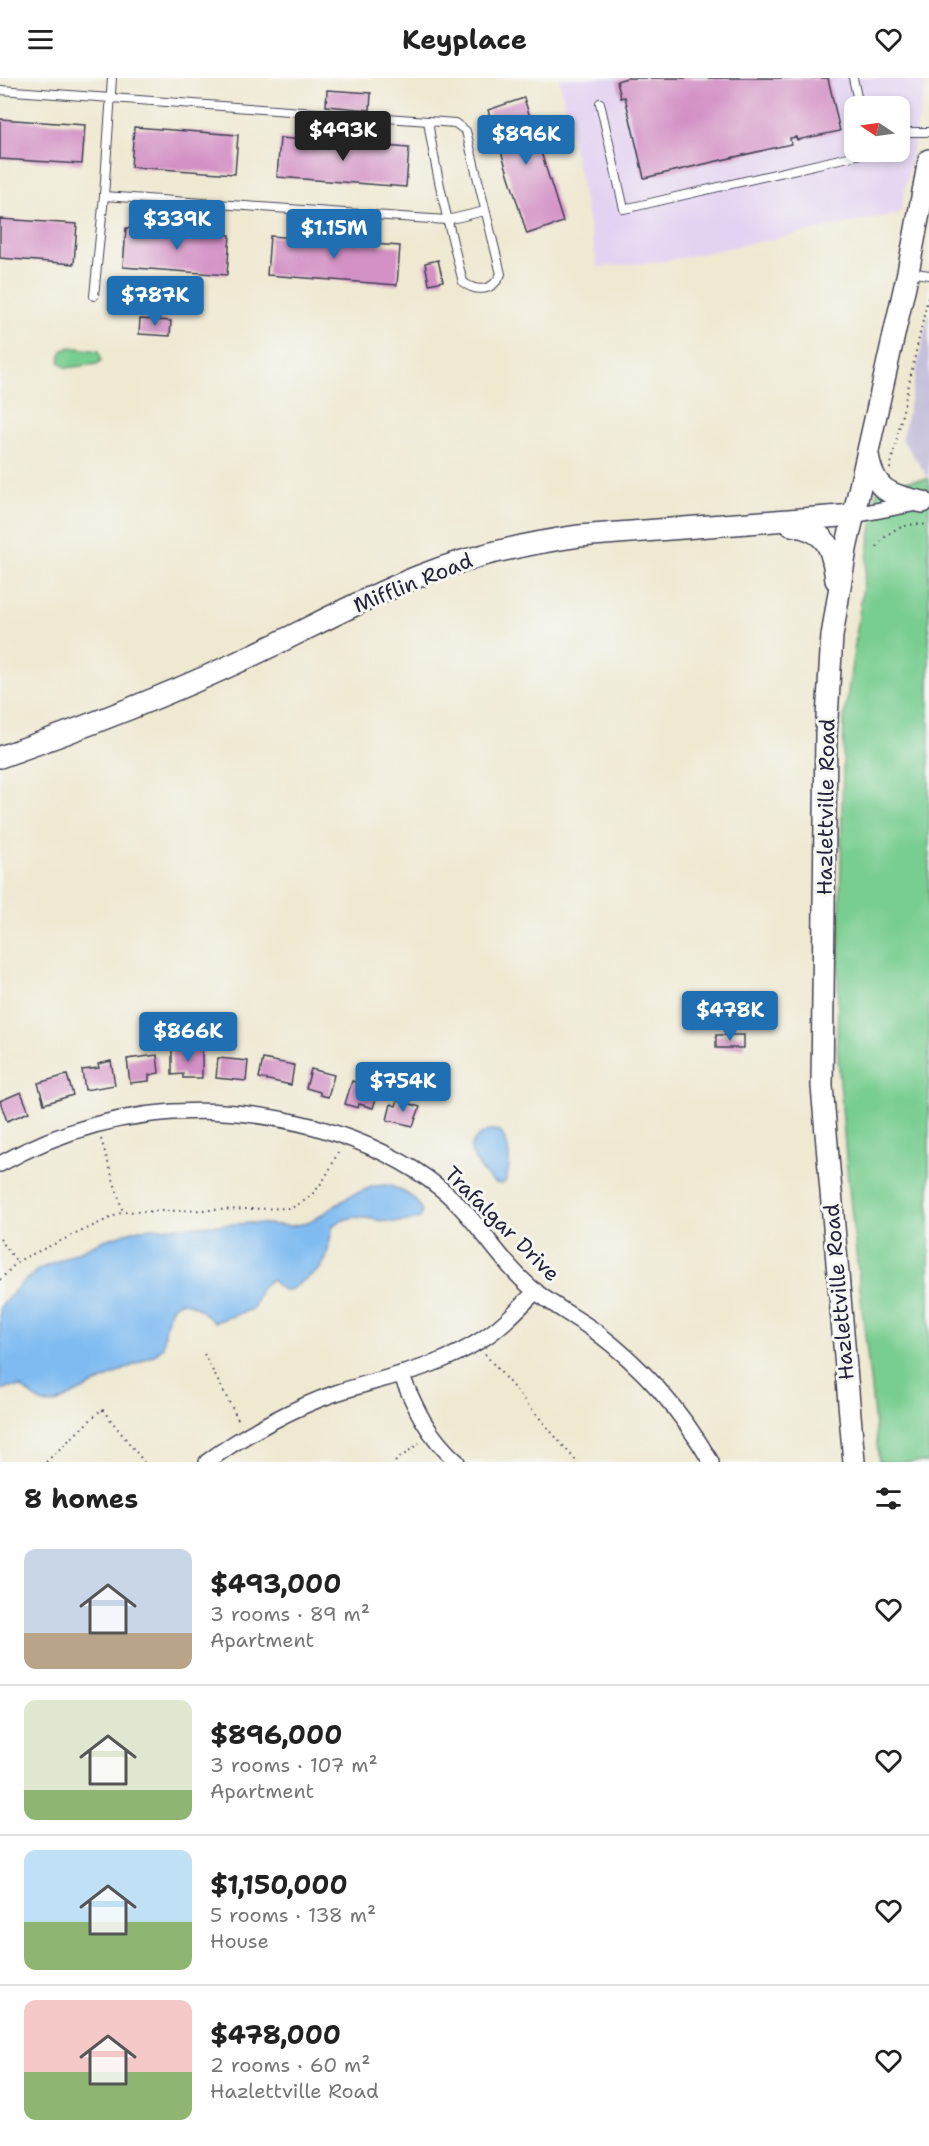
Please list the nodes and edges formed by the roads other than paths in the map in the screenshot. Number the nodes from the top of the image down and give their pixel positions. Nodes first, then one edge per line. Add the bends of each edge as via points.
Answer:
1 (112, 78) edge
2 (853, 78) edge
3 (0, 90) edge
4 (857, 96) edge
5 (111, 98) junction
6 (600, 103) dead end
7 (429, 121) junction
8 (910, 132) edge
9 (929, 132) edge
10 (844, 158) edge
11 (929, 160) edge
12 (104, 196) junction
13 (485, 211) junction
14 (447, 220) junction
15 (908, 272) junction
16 (929, 275) edge
17 (94, 296) dead end
18 (868, 451) junction
19 (926, 502) edge
20 (854, 515) junction
21 (770, 522) junction
22 (837, 600) junction
23 (0, 757) edge
24 (0, 1164) edge
25 (536, 1291) junction
26 (401, 1374) junction
27 (214, 1460) edge
28 (457, 1462) edge
29 (711, 1462) edge
30 (854, 1462) edge

1 - 5 lane
2 - 4 lane
3 - 5 lane
5 - 7 lane
5 - 12 lane
6 - 10 lane via 624,209
7 - 13 lane via 455,123 466,131
7 - 14 lane
8 - 9 lane
11 - 15 main road, Hazlettville Road
12 - 14 lane
12 - 17 lane
13 - 14 lane
13 - 14 lane via 501,273 492,286 482,289 470,288 463,282
15 - 16 lane
15 - 18 main road, Hazlettville Road
18 - 19 main road via 872,473 881,487 892,495
18 - 20 main road, Hazlettville Road
19 - 20 street
20 - 21 main road, Mifflin Road
20 - 22 main road, Hazlettville Road
21 - 22 main road via 806,528 820,536 832,558
21 - 23 main road, Mifflin Road via 579,536 510,548 460,562 397,585 180,689
22 - 30 main road, Hazlettville Road via 826,734 822,1086
24 - 25 street, Trafalgar Drive via 82,1128 144,1114 204,1110 296,1122 374,1148 420,1172 454,1199 509,1267
25 - 26 street via 483,1339 434,1365
25 - 29 street, Trafalgar Drive via 636,1364 667,1398
26 - 27 street via 301,1408 256,1431
26 - 28 street via 432,1437

